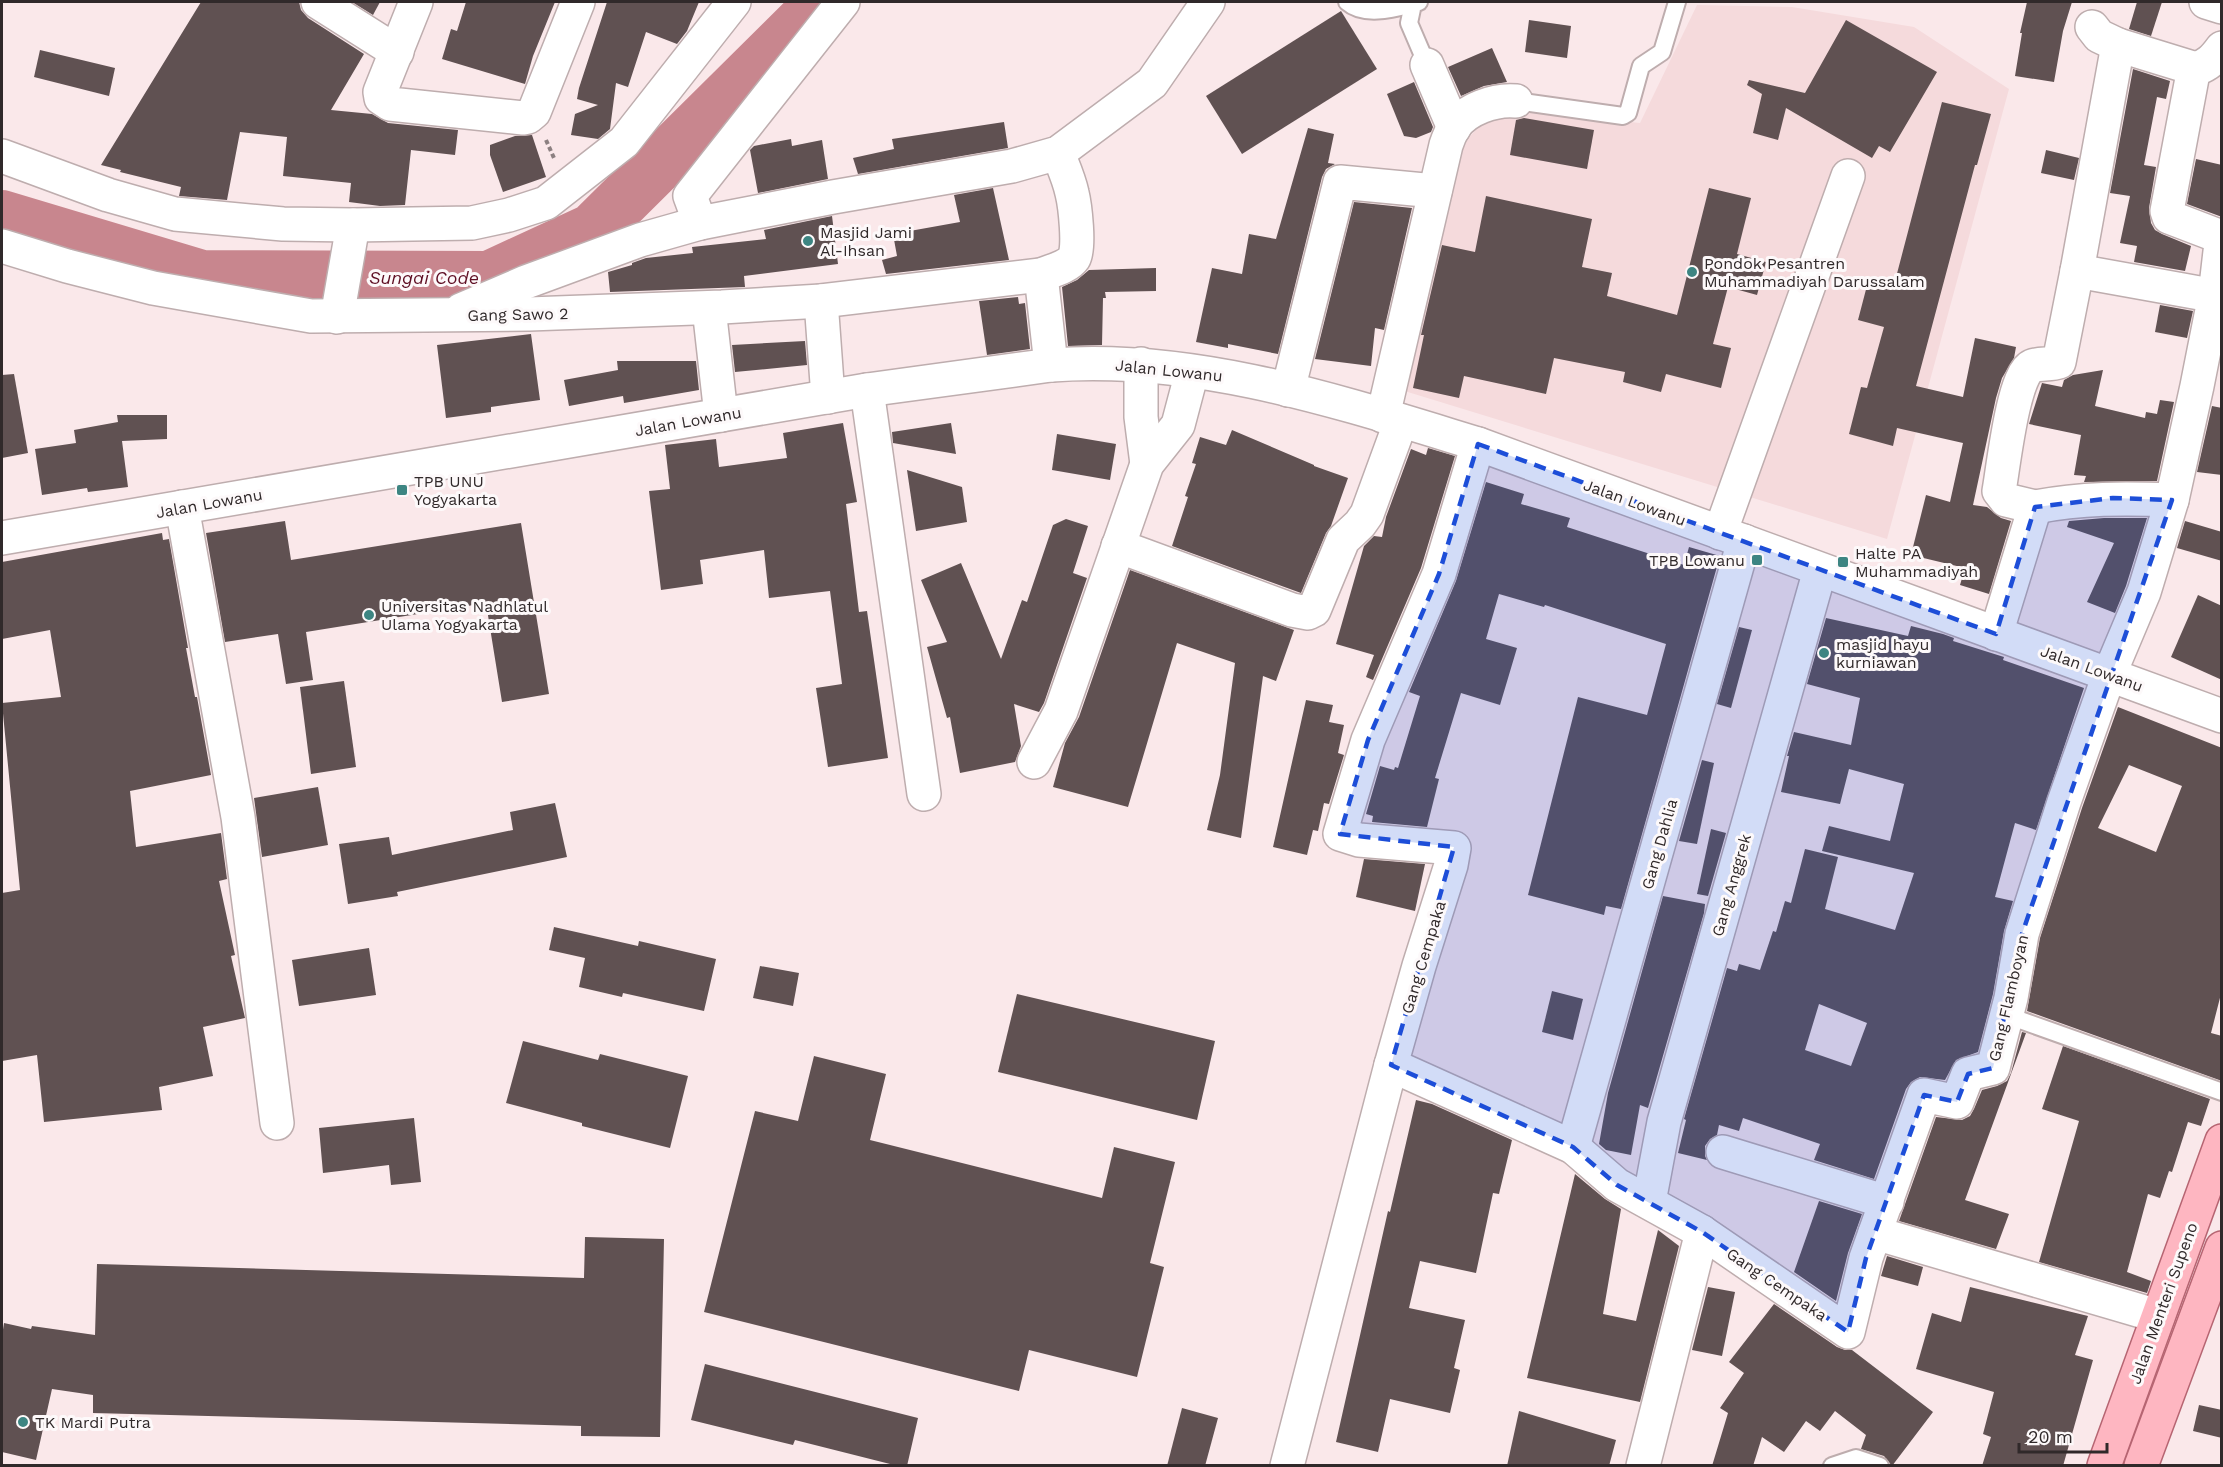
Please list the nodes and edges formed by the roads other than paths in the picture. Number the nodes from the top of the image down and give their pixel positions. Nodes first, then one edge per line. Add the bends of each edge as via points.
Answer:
1 (318, 2) edge
2 (416, 2) edge
3 (578, 2) edge
4 (734, 2) edge
5 (843, 2) edge
6 (1208, 2) edge
7 (1347, 2) edge
8 (1677, 2) edge
9 (2206, 2) edge
10 (1416, 3) edge
11 (2222, 7) edge
12 (2222, 48) edge
13 (397, 52) junction
14 (2196, 69) junction
15 (1430, 72) joint
16 (1516, 101) joint
17 (1454, 128) junction
18 (1058, 153) junction
19 (2, 156) edge
20 (1848, 176) dead end
21 (1434, 191) junction
22 (700, 223) junction
23 (351, 233) junction
24 (2, 246) edge
25 (2077, 271) junction
26 (1041, 275) junction
27 (2218, 296) edge
28 (821, 301) junction
29 (339, 307) junction
30 (708, 308) junction
31 (448, 315) junction
32 (1141, 364) junction
33 (1051, 365) junction
34 (1192, 372) junction
35 (867, 390) junction
36 (1288, 390) junction
37 (828, 397) junction
38 (721, 415) junction
39 (1392, 418) junction
40 (1478, 444) junction
41 (1147, 464) junction
42 (2172, 500) junction
43 (182, 507) junction
44 (2035, 507) junction
45 (1732, 537) junction
46 (2, 538) edge
47 (1118, 546) junction
48 (1820, 570) junction
49 (1996, 634) junction
50 (2109, 675) junction
51 (2222, 716) edge
52 (1034, 762) dead end
53 (924, 794) dead end
54 (2006, 1015) junction
55 (1391, 1065) junction
56 (2222, 1092) edge
57 (277, 1123) dead end
58 (2222, 1141) edge
59 (1573, 1147) junction
60 (1723, 1152) dead end
61 (1648, 1202) junction
62 (1887, 1202) junction
63 (1702, 1232) junction
64 (1875, 1233) junction
65 (2222, 1248) edge
66 (2158, 1316) junction
67 (1848, 1332) joint
68 (1287, 1466) edge
69 (1643, 1466) edge
70 (1832, 1466) edge
71 (1881, 1466) edge
72 (2104, 1466) edge
73 (2141, 1466) edge

1 - 13 street
2 - 13 street
3 - 13 street via 534,112 528,117 390,104 381,98 380,92
4 - 23 street via 624,142 546,203 472,223
5 - 22 street via 690,196
6 - 18 street via 1152,83
7 - 10 lane via 1386,11
8 - 16 lane via 1662,52 1641,66 1629,113 1623,116
9 - 11 street
10 - 15 lane via 1409,23
12 - 14 street via 2214,60
14 - 25 street via 2105,36
14 - 27 street, Gang Flamboyan via 2166,214 2220,239
15 - 17 street
16 - 17 street via 1486,105
17 - 21 street
18 - 22 street via 1012,166
18 - 26 street, Gang Sawo 2 via 1073,194 1076,251 1068,264
19 - 23 street via 108,195 175,214
20 - 45 street, Gang Dahlia
21 - 36 street via 1340,182
21 - 39 street
22 - 31 street via 640,240
23 - 29 street
24 - 29 street, Gang Sawo 2 via 153,288 288,313 311,316
25 - 27 street
25 - 44 street via 2059,363 2031,366 2022,376 2016,393 1999,491 2006,500
26 - 28 street, Gang Sawo 2
26 - 33 street
27 - 42 street, Gang Flamboyan
28 - 30 street, Gang Sawo 2
28 - 37 street
29 - 31 street, Gang Sawo 2
30 - 31 street, Gang Sawo 2
30 - 38 street
32 - 33 street, Jalan Lowanu
32 - 34 street, Jalan Lowanu
32 - 41 street via 1141,417
33 - 35 street, Jalan Lowanu
34 - 36 street, Jalan Lowanu
34 - 41 street via 1178,425
35 - 37 street, Jalan Lowanu
35 - 53 street
36 - 39 street, Jalan Lowanu
37 - 38 street, Jalan Lowanu
38 - 43 street, Jalan Lowanu
39 - 40 street, Jalan Lowanu
39 - 47 street via 1367,514 1343,540 1314,610 1308,613
40 - 45 street, Jalan Lowanu
40 - 55 street, Gang Cempaka via 1439,574 1368,740 1340,834 1359,840 1454,848
41 - 47 street
42 - 44 street via 2073,500
42 - 50 street, Gang Flamboyan via 2144,592
43 - 46 street, Jalan Lowanu
43 - 57 street via 237,817
44 - 49 street
45 - 48 street, Jalan Lowanu
45 - 59 street, Gang Dahlia
47 - 52 street via 1061,711
48 - 49 street, Jalan Lowanu
48 - 61 street, Gang Anggrek via 1664,1122
49 - 50 street, Jalan Lowanu
50 - 51 street, Jalan Lowanu
50 - 54 street, Gang Flamboyan via 2022,934
54 - 56 lane
54 - 62 street, Gang Flamboyan via 1993,1068 1968,1074 1957,1102 1924,1095
55 - 59 street, Gang Cempaka
55 - 68 street
58 - 66 main road, Jalan Menteri Supeno
59 - 61 street, Gang Cempaka via 1617,1185
60 - 62 street
61 - 63 street, Gang Cempaka
62 - 64 street, Gang Flamboyan
63 - 67 street, Gang Cempaka
63 - 69 street
64 - 66 street
64 - 67 street, Gang Flamboyan
65 - 73 main road
66 - 72 main road, Jalan Menteri Supeno
70 - 71 lane via 1856,1458

